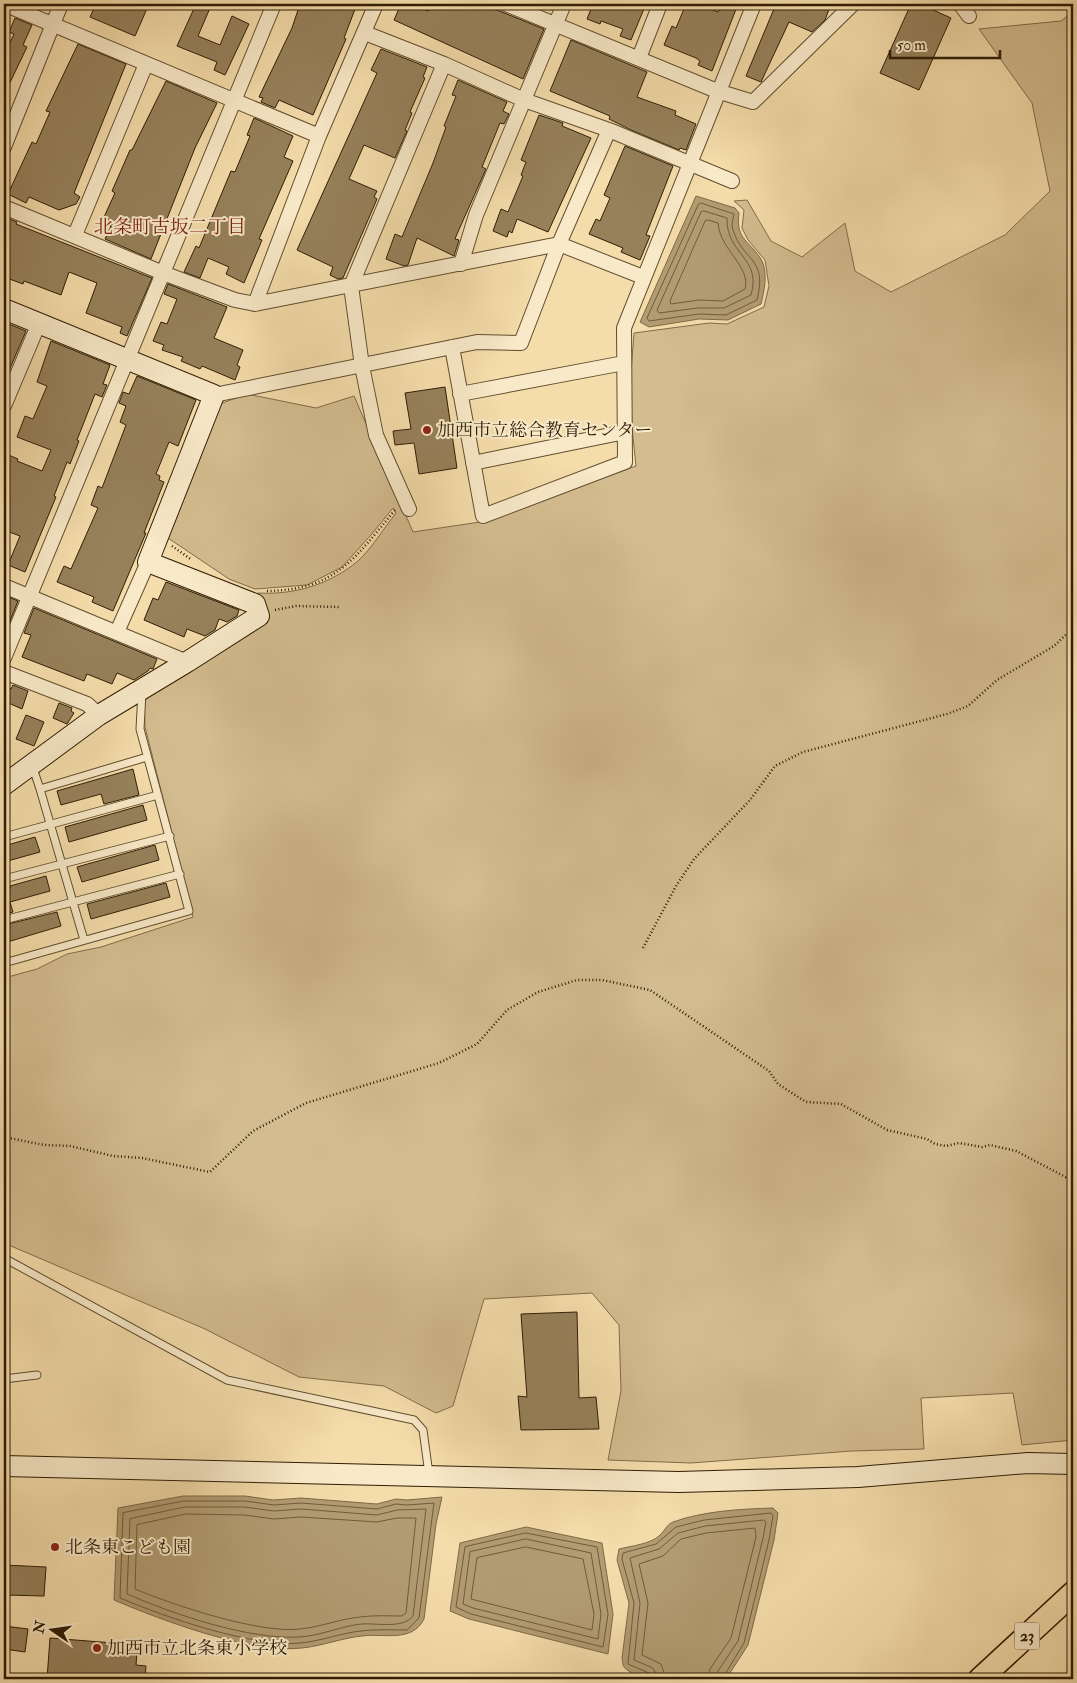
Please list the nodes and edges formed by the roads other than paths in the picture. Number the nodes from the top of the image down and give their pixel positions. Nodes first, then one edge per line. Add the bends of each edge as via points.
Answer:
1 (4, 4) edge
2 (61, 4) edge
3 (274, 4) edge
4 (376, 4) edge
5 (506, 4) edge
6 (564, 4) edge
7 (660, 4) edge
8 (754, 4) edge
9 (853, 4) edge
10 (960, 4) edge
11 (969, 16) dead end
12 (52, 24) junction
13 (556, 25) junction
14 (365, 33) junction
15 (638, 58) junction
16 (146, 64) junction
17 (444, 64) junction
18 (717, 91) junction
19 (234, 100) junction
20 (524, 100) junction
21 (609, 130) junction
22 (320, 136) junction
23 (4, 147) edge
24 (688, 164) junction
25 (732, 181) dead end
26 (4, 207) edge
27 (75, 235) junction
28 (559, 244) junction
29 (462, 264) junction
30 (164, 273) junction
31 (643, 277) junction
32 (351, 286) junction
33 (255, 304) junction
34 (4, 309) edge
35 (39, 323) junction
36 (452, 347) junction
37 (128, 359) junction
38 (624, 363) junction
39 (362, 366) junction
40 (460, 394) junction
41 (214, 395) junction
42 (4, 406) edge
43 (625, 432) junction
44 (473, 463) junction
45 (404, 508) road end
46 (148, 562) junction
47 (4, 586) edge
48 (30, 598) junction
49 (117, 632) junction
50 (7, 641) edge
51 (4, 658) edge
52 (187, 662) junction
53 (4, 672) edge
54 (142, 689) junction
55 (99, 715) junction
56 (147, 757) junction
57 (27, 768) junction
58 (4, 785) edge
59 (40, 789) junction
60 (158, 795) junction
61 (50, 823) junction
62 (170, 836) junction
63 (4, 837) edge
64 (61, 864) junction
65 (180, 874) junction
66 (4, 879) edge
67 (72, 901) junction
68 (4, 920) edge
69 (84, 940) junction
70 (4, 963) edge
71 (4, 1258) edge
72 (37, 1376) dead end
73 (4, 1379) edge
74 (1073, 1464) edge
75 (4, 1466) edge
76 (429, 1477) junction
77 (1073, 1593) edge
78 (980, 1679) edge

1 - 12 street
2 - 12 street
3 - 19 street
4 - 14 street
5 - 13 street
6 - 13 street
7 - 15 street
8 - 18 street
9 - 18 street via 753,102
10 - 11 street
12 - 16 street
12 - 23 street
13 - 15 street
13 - 20 street
14 - 17 street
14 - 22 street
15 - 18 street
16 - 19 street
16 - 27 street
17 - 20 street
17 - 32 street
18 - 24 street
19 - 22 street
19 - 30 street
20 - 21 street
20 - 29 street via 476,215
21 - 24 street
21 - 28 street
22 - 33 street
24 - 25 street
24 - 31 street
26 - 27 street
27 - 30 street
28 - 29 street
28 - 31 street
28 - 36 street via 521,343 477,342
29 - 32 street
30 - 33 street via 234,300
30 - 37 street
31 - 38 street via 624,328
32 - 33 street
32 - 39 street
34 - 35 street
35 - 37 street
35 - 42 street
36 - 39 street
36 - 40 street
37 - 41 street
37 - 48 street
38 - 40 street
38 - 43 street
39 - 41 street
39 - 45 street via 376,435
40 - 44 street
41 - 46 street
43 - 44 street
43 - 44 street via 625,462 484,516
46 - 49 street
46 - 52 street via 255,604 259,616
47 - 48 street
48 - 49 street
48 - 50 street
49 - 52 street
50 - 51 street
52 - 54 street
53 - 55 street via 86,704
54 - 55 street
54 - 56 lane via 140,729
55 - 57 street
56 - 59 lane
56 - 60 lane
57 - 58 street
57 - 59 lane via 34,774
59 - 61 lane
60 - 61 lane
60 - 62 lane
61 - 63 lane
61 - 64 lane
62 - 64 lane
62 - 65 lane
64 - 66 lane
64 - 67 lane
65 - 67 lane
65 - 69 lane via 190,911
67 - 68 lane
67 - 69 lane
69 - 70 lane
71 - 76 lane via 227,1380 414,1420 423,1430
72 - 73 lane
74 - 76 street via 1028,1463 858,1477 679,1482
75 - 76 street
77 - 78 main road, 23

